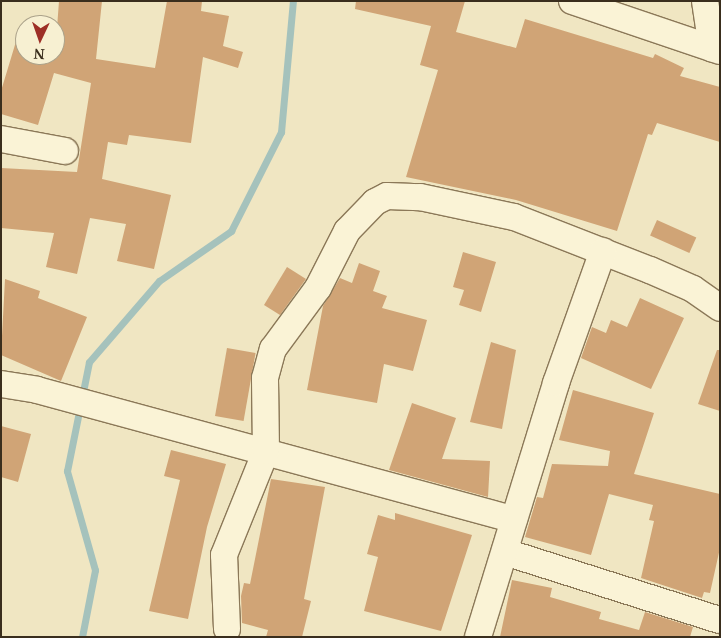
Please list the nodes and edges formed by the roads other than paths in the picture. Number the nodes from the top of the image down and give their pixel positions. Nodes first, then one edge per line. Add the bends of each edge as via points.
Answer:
1 (572, 1) edge
2 (705, 1) edge
3 (716, 50) edge
4 (1, 139) edge
5 (65, 152) dead end
6 (603, 251) junction
7 (720, 308) edge
8 (1, 384) edge
9 (266, 451) junction
10 (514, 520) junction
11 (505, 552) junction
12 (720, 620) edge
13 (227, 629) dead end
14 (478, 637) edge

1 - 3 street
2 - 3 street
4 - 5 street
6 - 7 street via 694,290
6 - 9 street via 484,210 401,195 376,202 347,231 318,288 273,349 265,378
6 - 10 street
8 - 9 street via 37,390 158,426
9 - 10 street
9 - 13 street via 224,555
10 - 11 street
11 - 12 street
11 - 14 street

